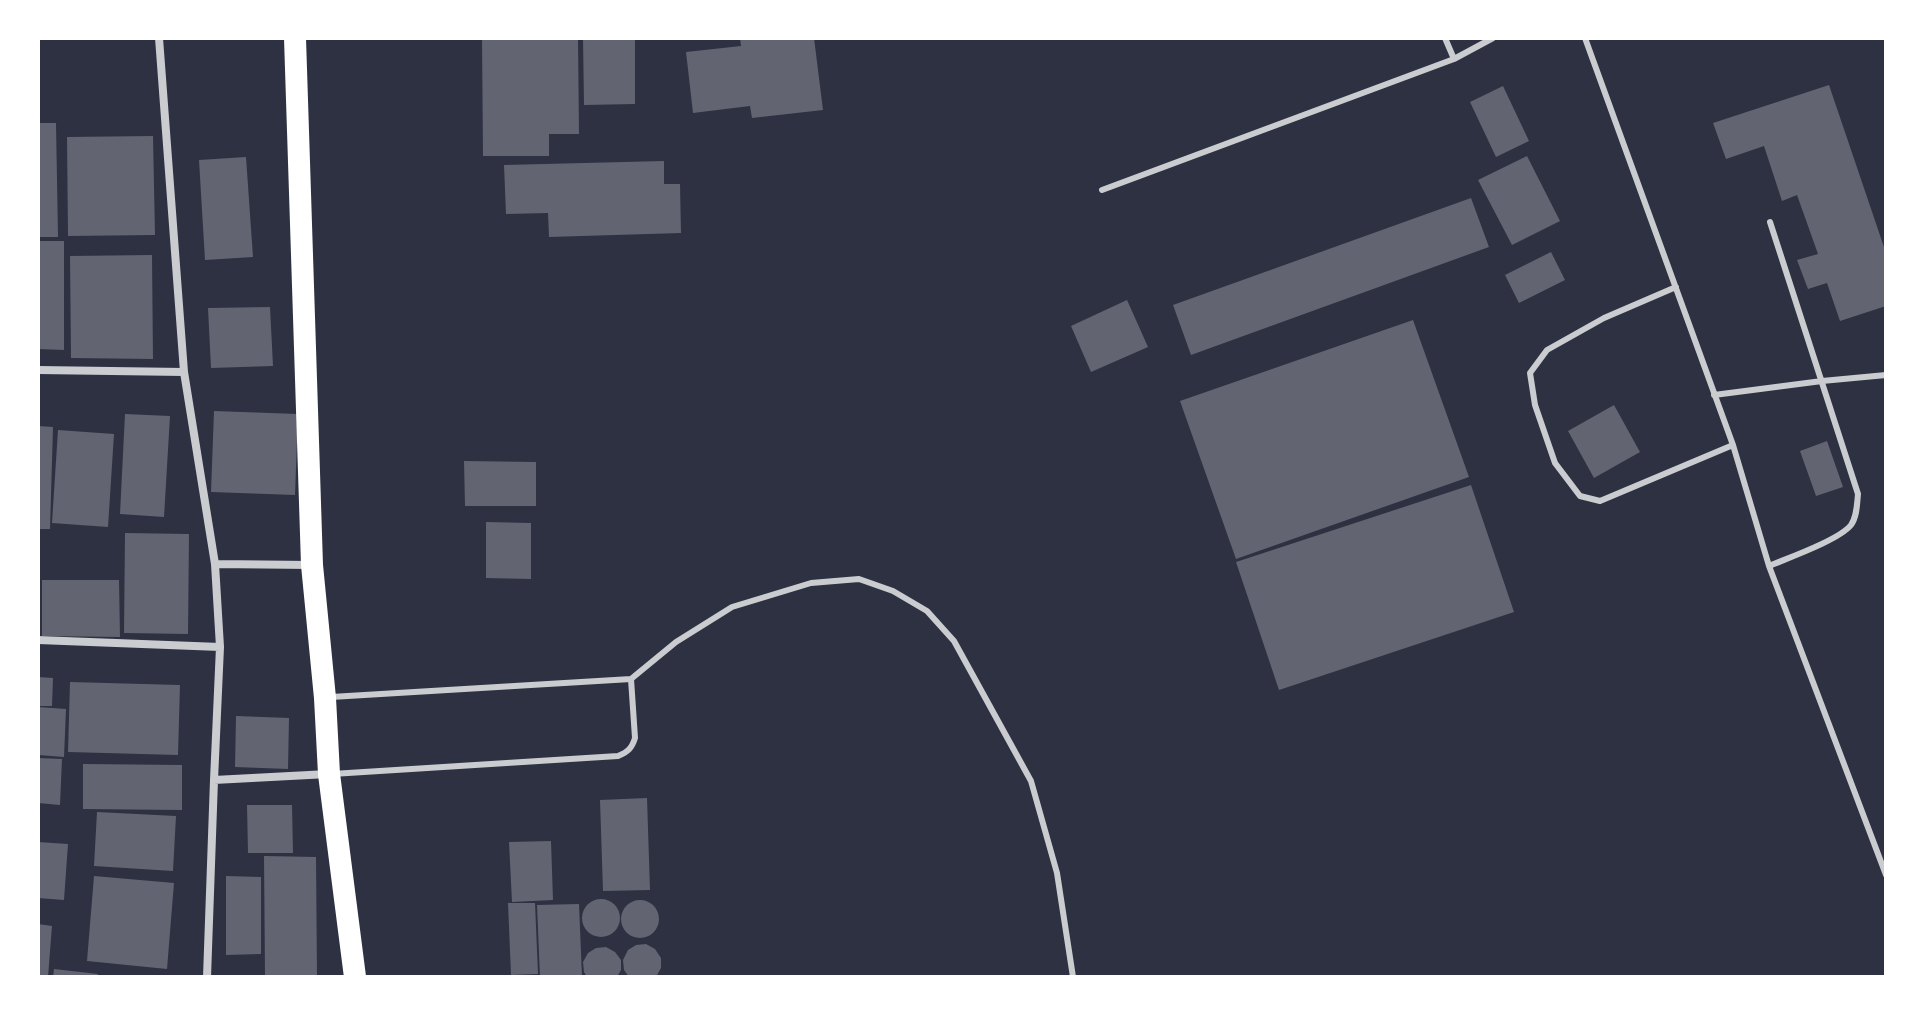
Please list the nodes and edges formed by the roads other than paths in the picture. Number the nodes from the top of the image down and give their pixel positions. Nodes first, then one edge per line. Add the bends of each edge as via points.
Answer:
1 (159, 38) edge
2 (295, 38) edge
3 (1445, 38) edge
4 (1493, 38) edge
5 (1585, 38) edge
6 (1454, 59) junction
7 (1102, 190) dead end
8 (1770, 222) dead end
9 (1676, 287) junction
10 (38, 370) edge
11 (184, 372) junction
12 (1886, 375) edge
13 (1822, 381) junction
14 (1714, 395) junction
15 (1733, 445) junction
16 (215, 564) junction
17 (312, 565) junction
18 (1769, 566) junction
19 (38, 640) edge
20 (220, 647) junction
21 (631, 679) junction
22 (325, 698) junction
23 (329, 774) junction
24 (214, 780) junction
25 (1886, 875) edge
26 (207, 977) edge
27 (355, 977) edge
28 (1073, 977) edge

1 - 11 street
2 - 17 highway
3 - 6 lane
4 - 6 lane
5 - 9 lane
6 - 7 lane
8 - 13 lane
9 - 14 lane
9 - 15 lane via 1547,350 1530,373 1555,463 1580,496 1600,501
10 - 11 street
11 - 16 street
12 - 13 lane
13 - 14 lane
13 - 18 lane via 1858,494 1857,509 1852,525 1838,536
14 - 15 lane
15 - 18 lane
16 - 17 street
16 - 20 street
17 - 22 highway
18 - 25 lane
19 - 20 street
20 - 24 street
21 - 22 lane
21 - 23 lane via 635,738 618,756
21 - 28 lane via 676,642 732,607 811,583 859,579 927,611 954,641 1031,781 1057,873
22 - 23 highway
23 - 24 street
23 - 27 highway
24 - 26 street

